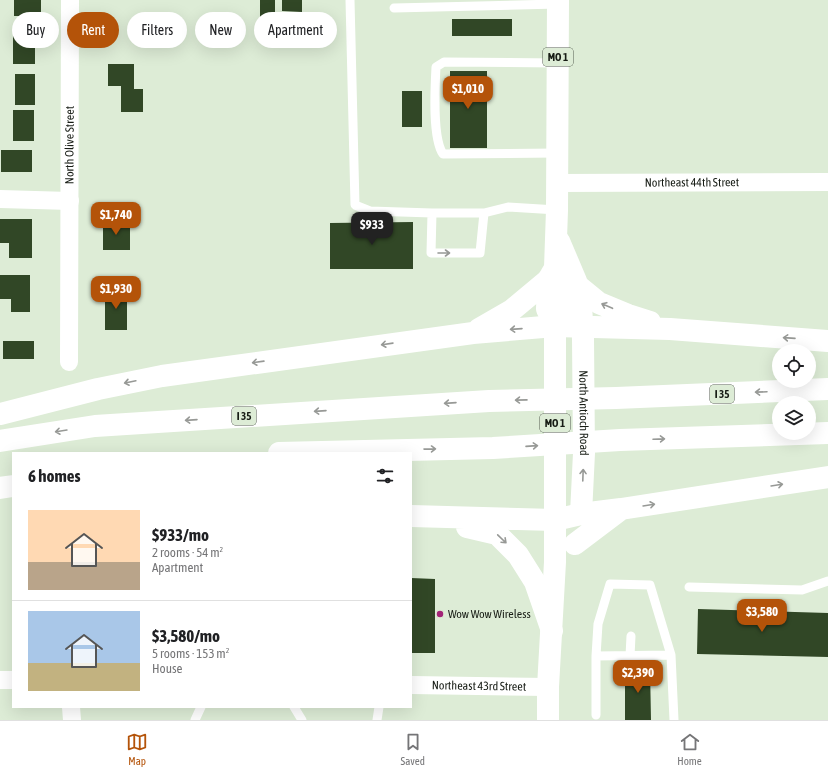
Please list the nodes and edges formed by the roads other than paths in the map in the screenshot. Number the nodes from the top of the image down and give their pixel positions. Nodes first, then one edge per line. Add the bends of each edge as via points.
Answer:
1 (70, 0) edge
2 (350, 0) edge
3 (558, 2) edge
4 (394, 8) dead end
5 (558, 63) junction
6 (557, 153) junction
7 (828, 182) edge
8 (557, 183) junction
9 (0, 199) edge
10 (70, 200) junction
11 (557, 210) junction
12 (432, 213) junction
13 (484, 213) junction
14 (556, 235) junction
15 (552, 274) junction
16 (577, 285) junction
17 (555, 326) junction
18 (583, 327) junction
19 (670, 329) junction
20 (473, 333) junction
21 (828, 341) edge
22 (69, 362) dead end
23 (828, 389) edge
24 (0, 414) edge
25 (828, 434) edge
26 (0, 441) edge
27 (322, 452) edge
28 (828, 477) edge
29 (0, 488) edge
30 (12, 488) edge
31 (621, 509) junction
32 (581, 514) junction
33 (418, 516) edge
34 (555, 520) junction
35 (575, 544) junction
36 (828, 581) edge
37 (689, 587) dead end
38 (554, 589) junction
39 (552, 631) junction
40 (631, 636) dead end
41 (671, 655) junction
42 (596, 656) junction
43 (630, 656) junction
44 (0, 680) edge
45 (12, 680) edge
46 (412, 685) edge
47 (548, 687) junction
48 (71, 708) edge
49 (201, 708) edge
50 (295, 708) edge
51 (379, 708) edge
52 (596, 715) dead end
53 (72, 720) edge
54 (195, 720) edge
55 (302, 720) edge
56 (377, 720) edge
57 (548, 720) edge
58 (674, 720) edge

1 - 10 street, North Olive Street
2 - 12 lane via 355,205 370,211
3 - 4 lane
3 - 5 main road, North Antioch Road / MO 1
5 - 6 main road, North Antioch Road / MO 1
5 - 6 lane via 444,62 436,67 435,80 437,134 439,148 443,154
6 - 8 main road, North Antioch Road / MO 1
7 - 8 street, Northeast 44th Street
8 - 11 main road, North Antioch Road / MO 1
9 - 10 street
10 - 22 street, North Olive Street
11 - 13 lane via 508,207
11 - 14 main road, North Antioch Road / MO 1
12 - 13 lane
12 -> 13 lane via 431,253 480,253
14 - 15 main road, North Antioch Road / MO 1
14 - 16 main road, North Antioch Road / MO 1
15 - 17 main road, North Antioch Road / MO 1 via 563,280 563,311
15 - 20 main road via 512,310
16 - 18 main road, North Antioch Road / MO 1
19 -> 16 main road via 599,303
17 - 18 main road
17 -> 20 main road
17 - 34 main road, North Antioch Road / MO 1
18 - 19 main road
32 -> 18 main road, North Antioch Road / MO 1 via 584,453
21 -> 19 main road
20 -> 24 main road via 162,376
23 -> 26 main road, I 35 via 616,398 489,400 96,426
27 -> 25 main road via 493,448 620,440
31 -> 28 main road
29 - 30 main road
31 - 32 main road
31 - 35 main road
32 - 34 main road
32 - 35 main road, North Antioch Road / MO 1
33 - 34 main road
33 -> 39 main road via 497,534 518,555 535,582
34 - 38 main road, North Antioch Road / MO 1
35 - 38 main road, North Antioch Road / MO 1
36 - 37 lane via 802,590
38 - 39 main road, North Antioch Road / MO 1
39 - 47 main road, North Antioch Road / MO 1
40 - 43 lane
41 - 42 lane via 650,585 630,587 610,584 598,624
41 - 43 lane
41 - 58 lane
42 - 43 lane
42 - 52 lane
44 - 45 street
46 - 47 street, Northeast 43rd Street
47 - 57 main road, North Antioch Road / MO 1
48 - 53 street
49 - 54 lane
50 - 55 lane
51 - 56 lane

